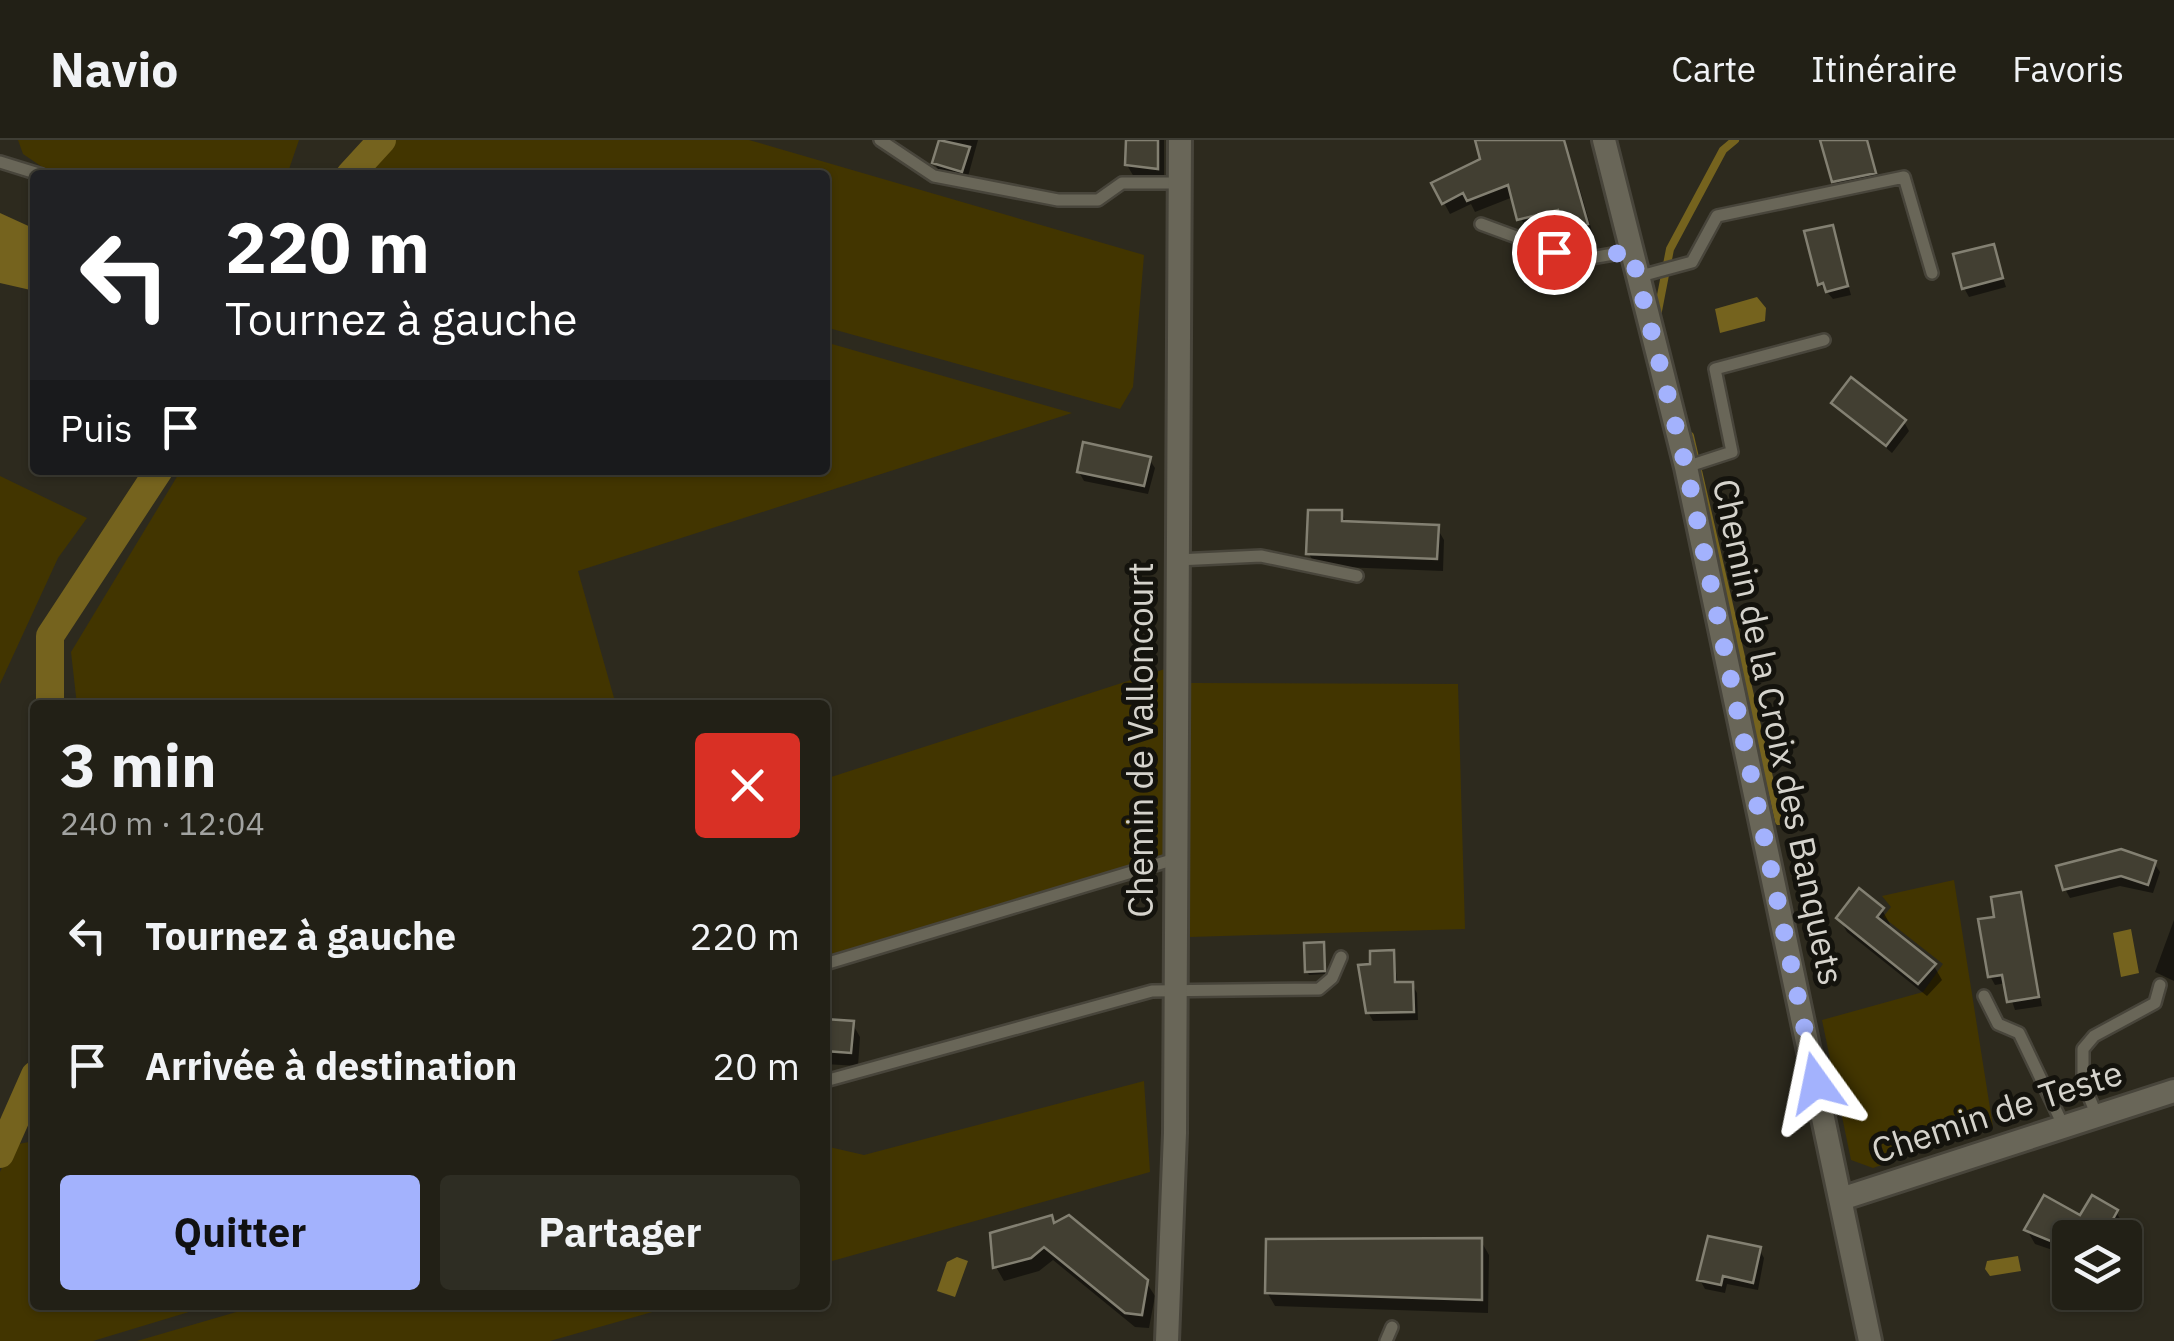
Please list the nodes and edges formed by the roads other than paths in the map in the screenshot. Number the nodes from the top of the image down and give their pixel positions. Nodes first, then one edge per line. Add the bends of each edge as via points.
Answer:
1 (880, 140) edge
2 (1180, 140) edge
3 (1194, 140) edge
4 (1604, 140) edge
5 (0, 162) edge
6 (30, 171) edge
7 (1180, 183) junction
8 (1481, 224) dead end
9 (1631, 251) junction
10 (1932, 273) dead end
11 (1637, 277) junction
12 (1824, 340) dead end
13 (1686, 467) junction
14 (1177, 560) junction
15 (1356, 576) dead end
16 (1176, 858) junction
17 (1340, 957) dead end
18 (830, 962) edge
19 (2160, 985) dead end
20 (1175, 990) junction
21 (1984, 996) dead end
22 (830, 1081) edge
23 (2174, 1091) edge
24 (2097, 1116) junction
25 (2064, 1127) junction
26 (1841, 1199) junction
27 (1392, 1327) dead end
28 (1167, 1341) edge
29 (1386, 1341) edge
30 (1870, 1341) edge

1 - 7 lane via 934,176 1058,200 1098,200 1122,183
2 - 3 lane
2 - 7 street, Chemin de Valloncourt
4 - 9 street, Chemin de la Croix des Banquets
5 - 6 lane
7 - 14 street, Chemin de Valloncourt
8 - 9 lane via 1579,260
9 - 11 street, Chemin de la Croix des Banquets
10 - 11 lane via 1904,177 1717,216 1692,262
11 - 13 street, Chemin de la Croix des Banquets
12 - 13 lane via 1715,369 1732,452
13 - 26 street, Chemin de la Croix des Banquets
14 - 15 lane via 1261,556
14 - 16 street, Chemin de Valloncourt
16 - 18 lane
16 - 20 street, Chemin de Valloncourt
17 - 20 lane via 1319,989
19 - 24 lane via 2155,1003 2094,1036 2083,1049 2083,1082
20 - 22 lane
20 - 28 street, Chemin de Valloncourt
21 - 25 lane via 1998,1024 2019,1033
23 - 24 street, Chemin de Teste
24 - 25 street, Chemin de Teste
25 - 26 street, Chemin de Teste
26 - 30 street, Chemin de la Croix des Banquets
27 - 29 lane

